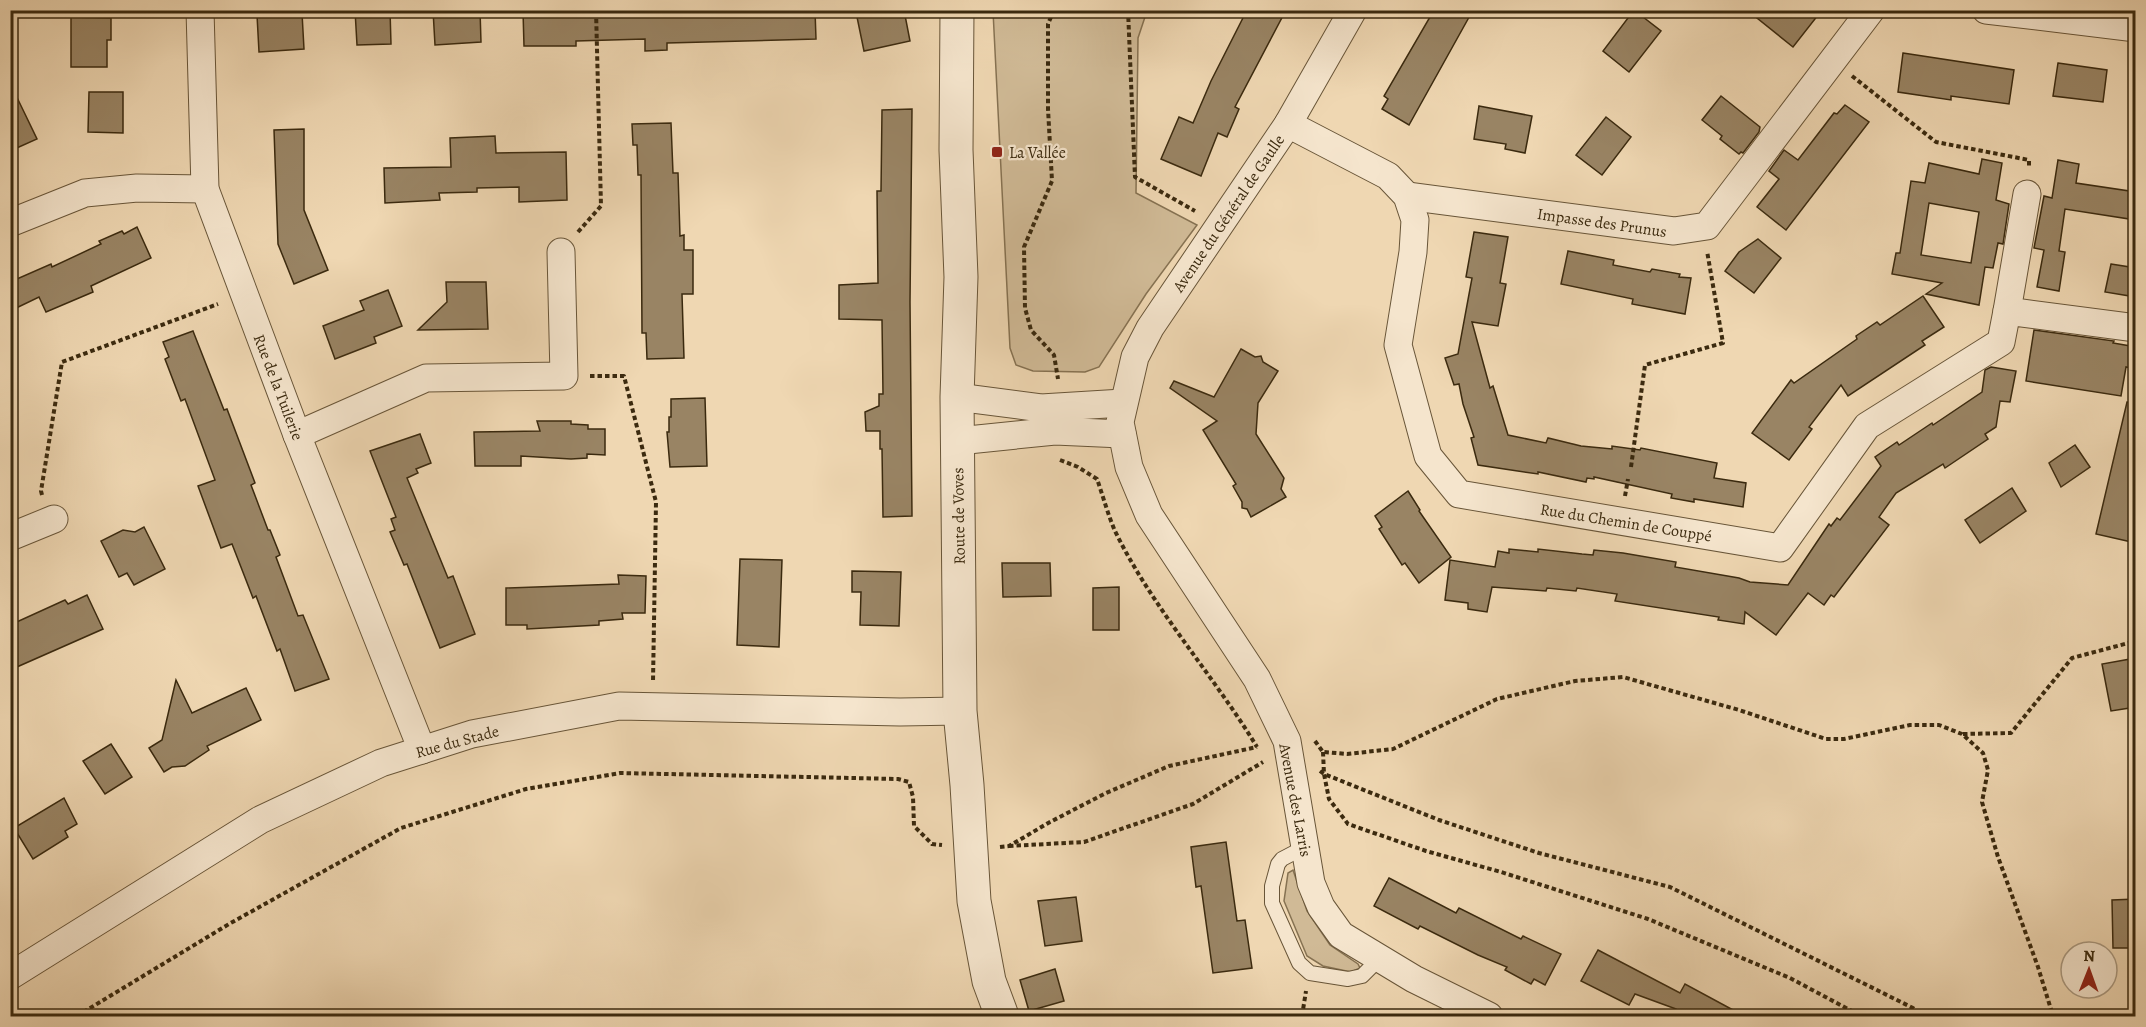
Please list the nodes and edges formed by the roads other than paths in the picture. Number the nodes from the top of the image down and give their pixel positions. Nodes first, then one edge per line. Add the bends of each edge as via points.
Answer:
1 (200, 10) edge
2 (957, 10) edge
3 (1353, 10) edge
4 (1871, 10) edge
5 (1986, 10) edge
6 (2136, 27) edge
7 (1288, 124) junction
8 (205, 189) junction
9 (2026, 194) road end
10 (1407, 196) junction
11 (10, 223) edge
12 (561, 252) road end
13 (2007, 312) junction
14 (2136, 328) edge
15 (957, 397) junction
16 (1056, 420) junction
17 (1122, 420) junction
18 (297, 435) junction
19 (958, 441) junction
20 (54, 519) road end
21 (10, 537) edge
22 (960, 711) junction
23 (422, 750) junction
24 (1305, 847) junction
25 (1379, 958) junction
26 (10, 976) edge
27 (1002, 1017) edge
28 (1489, 1017) edge

1 - 8 street, Rue de la Tuilerie
2 - 15 street, Route de Voves via 956,150 961,277
3 - 7 street, Avenue du Général de Gaulle
4 - 10 street, Impasse des Prunus via 1707,226 1674,231
5 - 6 street
7 - 10 street, Rue du Chemin de Couppé via 1388,176
7 - 17 street, Avenue du Général de Gaulle via 1150,328 1135,357
8 - 11 street via 137,188 85,193
8 - 18 street, Rue de la Tuilerie
9 - 13 street
10 - 13 street, Rue du Chemin de Couppé via 1415,231 1398,345 1428,456 1459,494 1780,548 1867,426 2001,342
12 - 18 street via 564,376 426,378
13 - 14 street
15 - 16 street via 1041,408
15 - 19 street, Route de Voves
16 - 17 street
16 - 19 street
17 - 24 street, Avenue des Larris via 1129,467 1149,515 1257,679 1287,741
18 - 23 street, Rue de la Tuilerie
19 - 22 street, Route de Voves
20 - 21 street
22 - 23 street, Rue du Stade via 619,706 472,734
22 - 27 street, Route de Voves via 974,901 989,981
23 - 26 street, Rue du Stade via 381,763 260,820
24 - 25 street, Avenue des Larris via 1311,883 1321,907 1341,935
24 - 25 lane via 1282,859 1272,886 1272,903 1299,963 1310,973 1348,979 1362,976
25 - 28 street, Avenue des Larris

